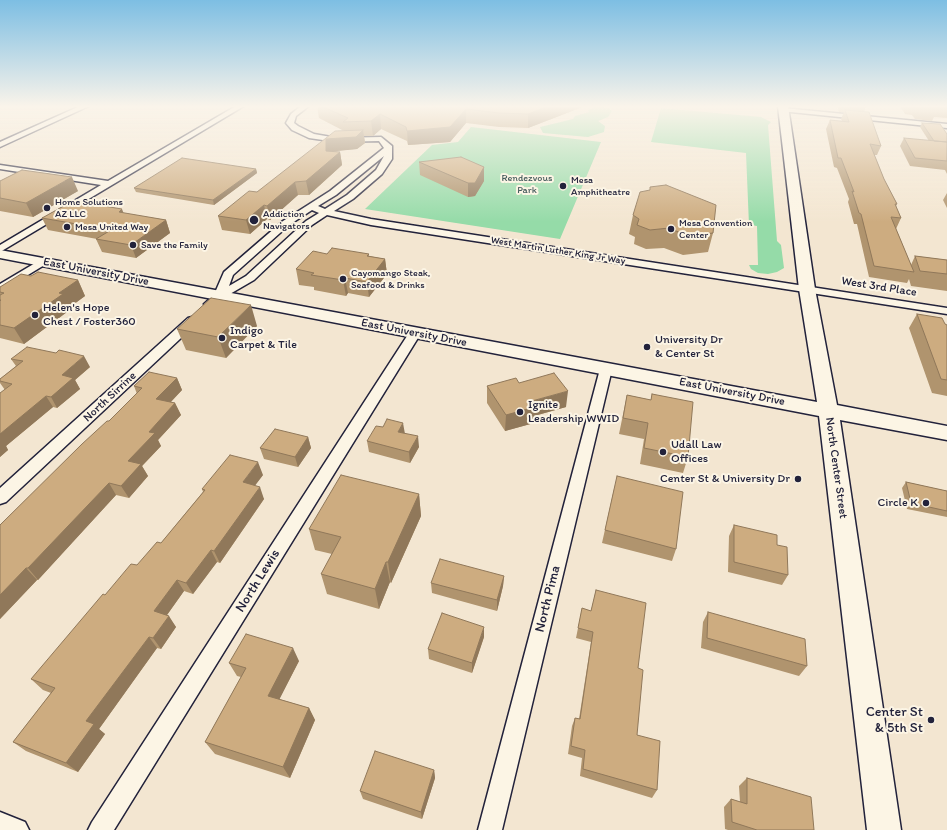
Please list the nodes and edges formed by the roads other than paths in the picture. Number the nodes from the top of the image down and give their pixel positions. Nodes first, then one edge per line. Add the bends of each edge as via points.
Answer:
1 (176, 145) edge
2 (387, 145) edge
3 (788, 145) edge
4 (388, 149) junction
5 (0, 167) edge
6 (110, 184) junction
7 (311, 207) junction
8 (326, 212) junction
9 (0, 249) edge
10 (0, 254) edge
11 (42, 262) junction
12 (0, 289) edge
13 (807, 289) junction
14 (219, 296) junction
15 (947, 311) edge
16 (415, 333) junction
17 (606, 369) junction
18 (828, 410) junction
19 (947, 433) edge
20 (0, 498) edge
21 (0, 824) edge
22 (17, 830) edge
23 (100, 830) edge
24 (490, 830) edge
25 (884, 830) edge

1 - 6 street
2 - 4 street
3 - 13 street, North Center Street
4 - 7 street
4 - 8 street via 388,159 379,172 350,197
5 - 6 street
6 - 9 street
7 - 8 street, West Martin Luther King Jr Way
7 - 14 street via 286,223 228,274
8 - 13 street, West Martin Luther King Jr Way via 371,222
8 - 14 street via 300,230 250,278
10 - 11 street, East University Drive
11 - 12 street
11 - 14 street, East University Drive
13 - 15 street, West 3rd Place
13 - 18 street, North Center Street
14 - 16 street, East University Drive
14 - 20 street, North Sirrine
16 - 17 street, East University Drive
16 - 23 street, North Lewis
17 - 18 street, East University Drive
17 - 24 street, North Pima
18 - 19 street, East University Drive
18 - 25 street, North Center Street
21 - 22 street

